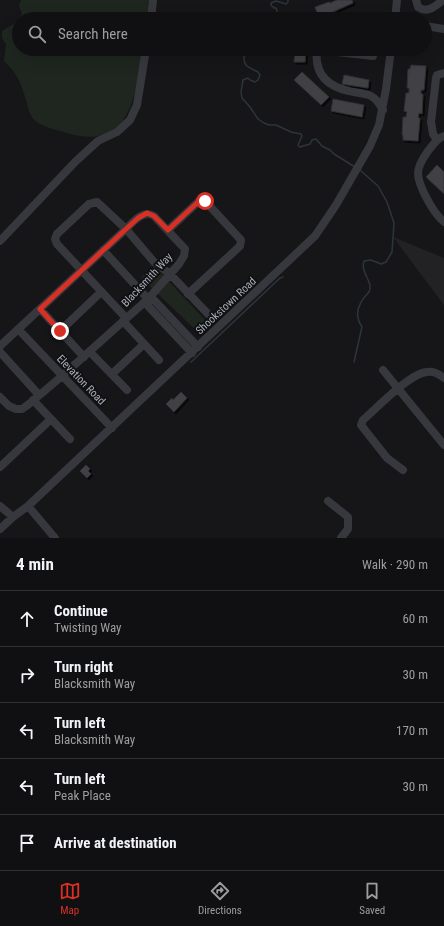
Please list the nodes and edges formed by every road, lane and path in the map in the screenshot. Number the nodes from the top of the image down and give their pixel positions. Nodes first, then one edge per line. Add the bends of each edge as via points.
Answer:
1 (153, 0) edge
2 (397, 0) edge
3 (416, 0) edge
4 (444, 0) edge
5 (151, 12) edge
6 (396, 12) edge
7 (432, 27) edge
8 (444, 29) edge
9 (145, 56) edge
10 (316, 56) edge
11 (390, 56) edge
12 (444, 73) edge
13 (386, 89) junction
14 (371, 96) junction
15 (383, 110) junction
16 (441, 138) edge
17 (444, 222) edge
18 (126, 229) junction
19 (168, 230) junction
20 (0, 241) edge
21 (103, 250) junction
22 (81, 271) junction
23 (170, 274) junction
24 (101, 292) junction
25 (188, 294) junction
26 (148, 298) junction
27 (40, 309) junction
28 (208, 314) dead end
29 (124, 320) junction
30 (18, 329) junction
31 (60, 331) junction
32 (144, 344) junction
33 (0, 346) edge
34 (195, 350) junction
35 (0, 352) edge
36 (87, 354) junction
37 (159, 360) dead end
38 (383, 370) dead end
39 (112, 374) junction
40 (62, 376) junction
41 (444, 378) edge
42 (398, 389) junction
43 (128, 390) dead end
44 (0, 397) edge
45 (36, 397) junction
46 (51, 419) junction
47 (112, 428) junction
48 (70, 439) dead end
49 (444, 445) edge
50 (0, 467) edge
51 (403, 470) dead end
52 (328, 501) dead end
53 (0, 506) edge
54 (28, 506) junction
55 (13, 517) junction
56 (0, 529) edge
57 (55, 538) edge
58 (341, 538) edge

1 - 5 street
2 - 6 street
3 - 4 street via 418,7 424,10
7 - 8 street
9 - 20 street via 138,105 130,120 117,132 98,141 76,161
10 - 14 street via 316,63 321,74 330,84
11 - 13 street, Shookstown Road
12 - 16 street via 437,75 436,78 431,122 433,134
13 - 14 street
13 - 15 street, Shookstown Road
14 - 15 street
15 - 34 street, Shookstown Road via 370,146 316,236
16 - 17 street via 423,157 417,174 422,190 437,216
18 - 19 street, Blacksmith Way via 147,213 154,216
18 - 21 street, Blacksmith Way
18 - 22 street via 97,202 89,204 57,234 55,239
18 - 23 street via 154,262
19 - 23 street, Blacksmith Way via 183,246 185,252
19 - 25 street via 198,202 205,201 241,240 240,246
21 - 22 street, Blacksmith Way
21 - 26 street
22 - 24 street
22 - 27 street, Blacksmith Way
23 - 25 street
23 - 26 street, Blacksmith Way
24 - 29 street
24 - 31 street
25 - 28 street
26 - 29 street, Blacksmith Way
26 - 34 street via 154,300
27 - 30 street, Blacksmith Way
27 - 31 street
29 - 32 street
29 - 36 street, Blacksmith Way
30 - 33 street, Blacksmith Way
30 - 40 street, Elevation Road
31 - 36 street
32 - 37 street
32 - 39 street
34 - 47 street, Shookstown Road
35 - 45 street
36 - 39 street
36 - 40 street, Blacksmith Way
38 - 42 street
39 - 43 street
40 - 45 street, Blacksmith Way
40 - 47 street, Elevation Road
41 - 42 street via 434,372 427,372
42 - 49 street
42 - 51 street via 364,420 362,425 387,458
44 - 45 street, Blacksmith Way via 8,406 22,409
45 - 46 street
46 - 48 street
46 - 50 street
47 - 54 street, Shookstown Road
52 - 58 street via 348,517 348,528
53 - 55 street
54 - 55 street, Shookstown Road
54 - 57 street
55 - 56 street, Shookstown Road

